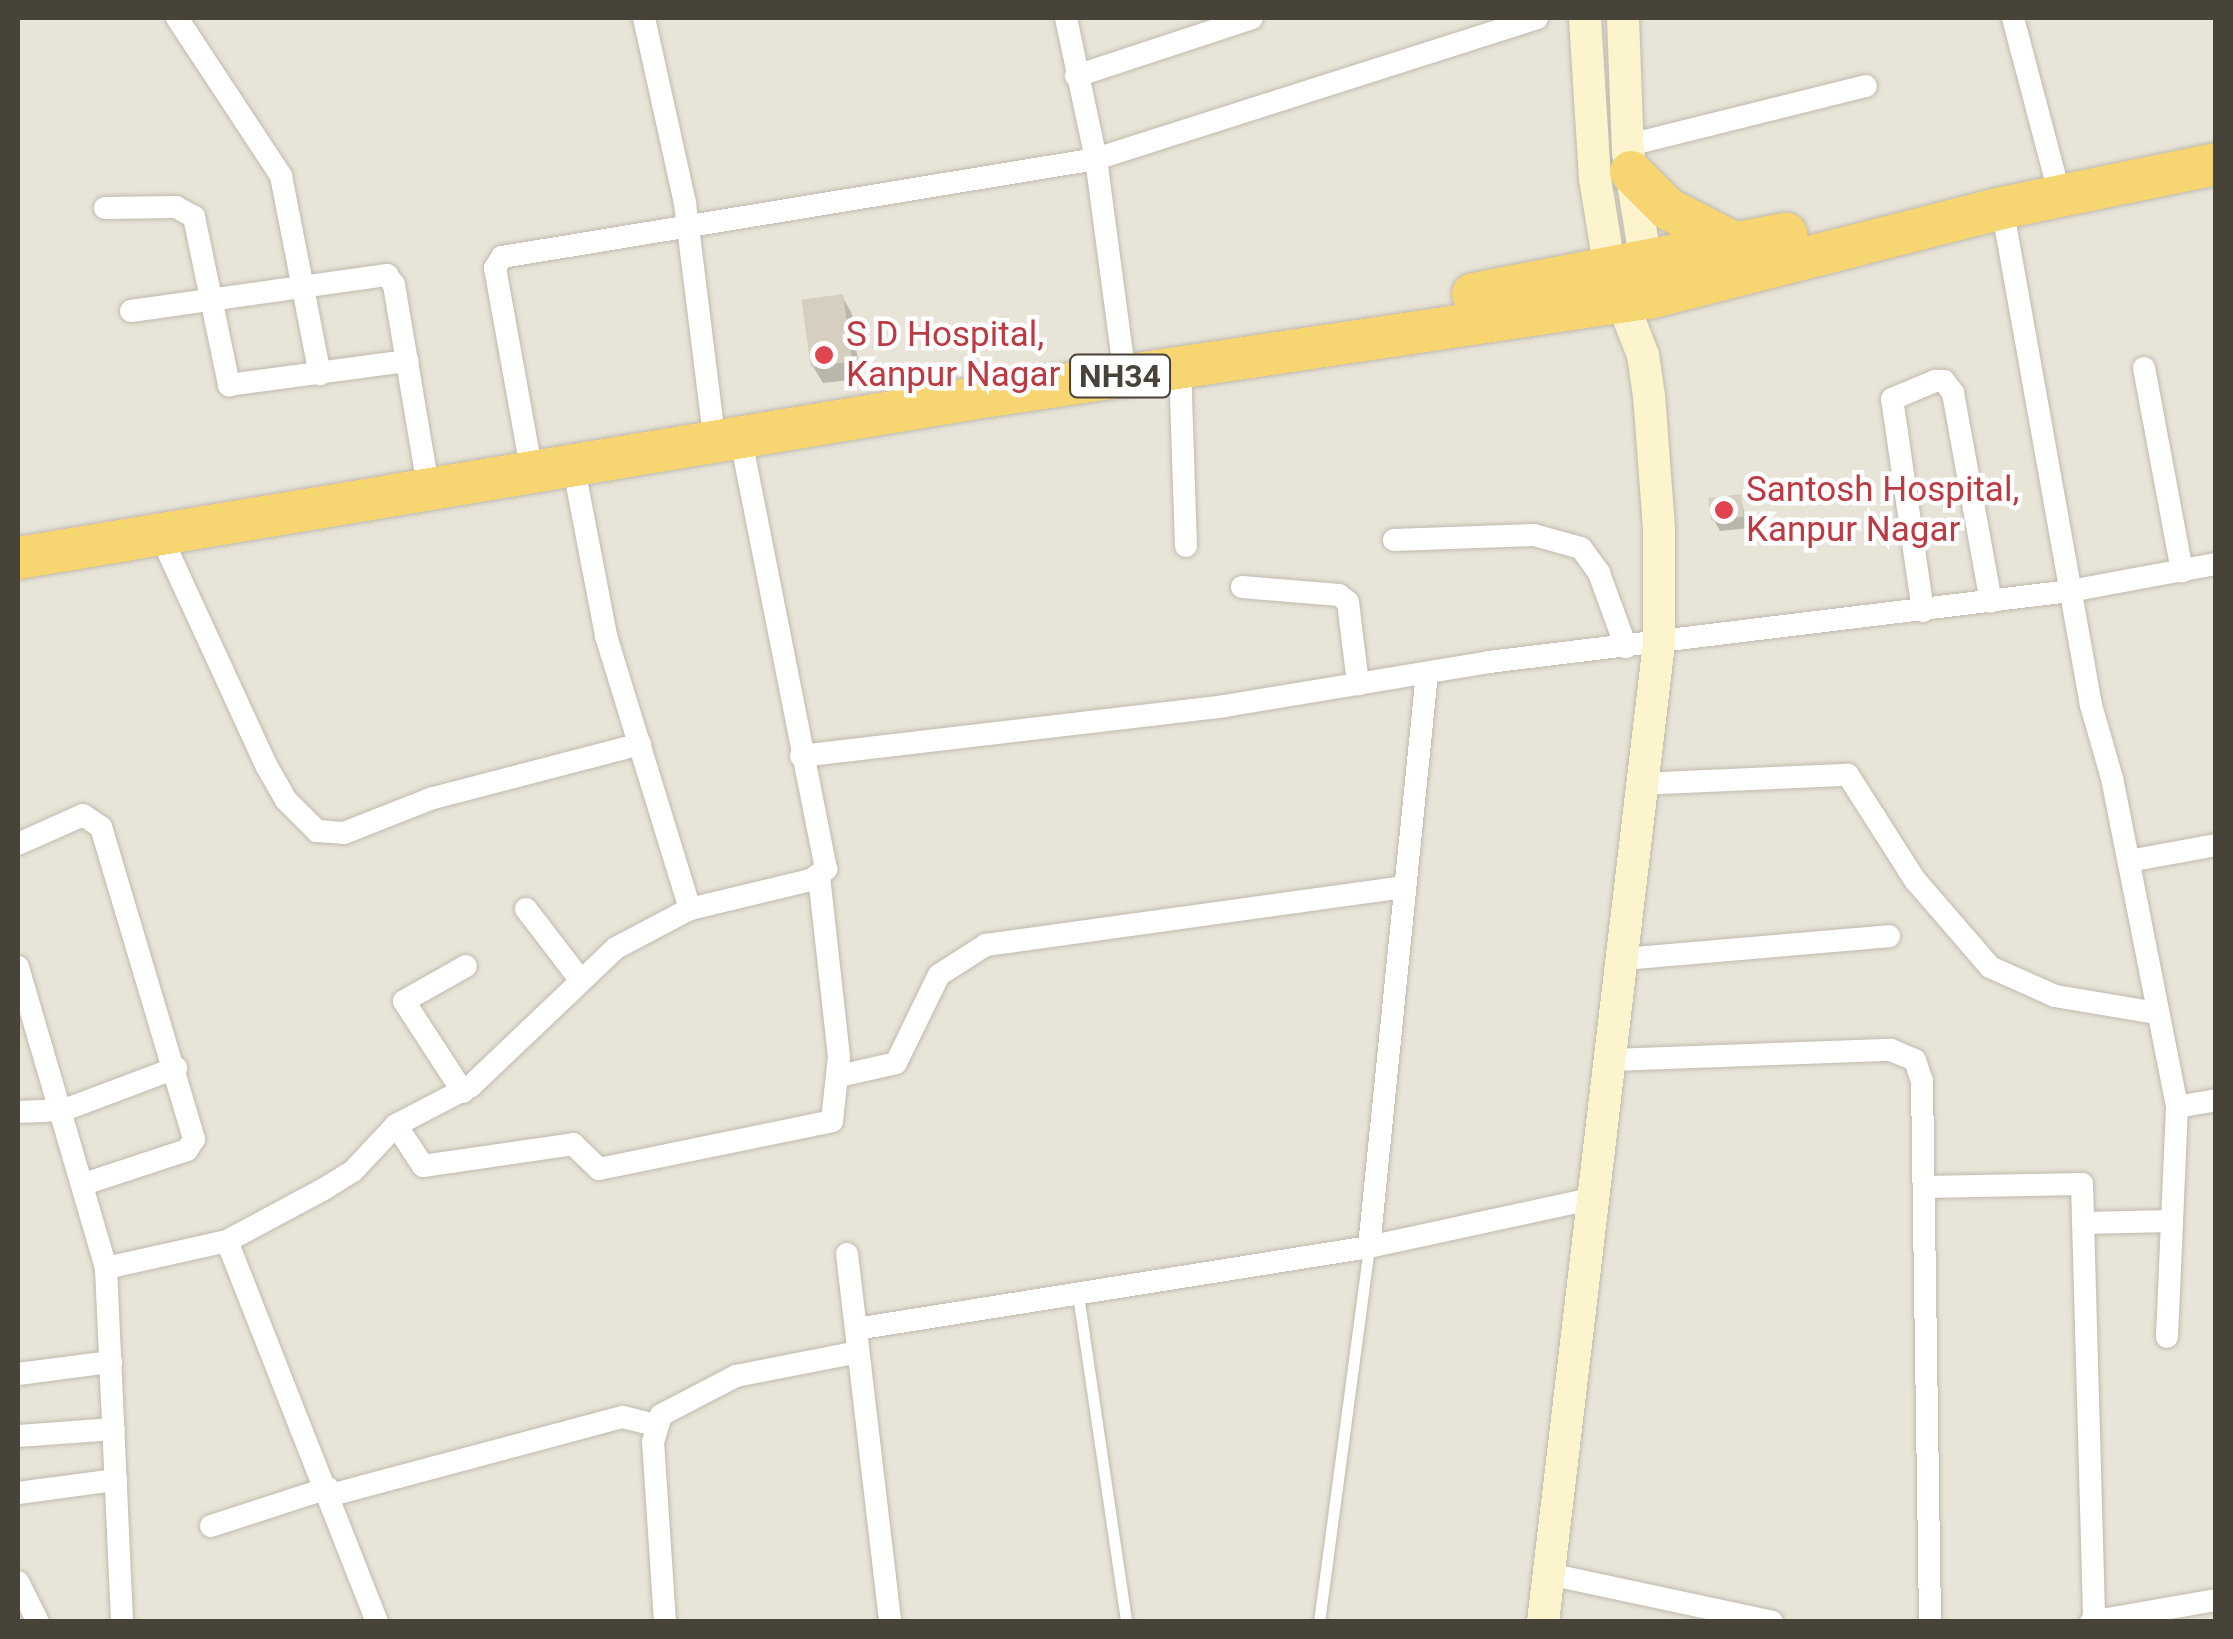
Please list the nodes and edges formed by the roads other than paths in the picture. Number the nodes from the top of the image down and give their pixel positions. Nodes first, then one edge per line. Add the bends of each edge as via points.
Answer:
1 (177, 18) edge
2 (644, 18) edge
3 (1066, 18) edge
4 (1537, 18) edge
5 (1586, 18) edge
6 (1623, 18) edge
7 (2013, 18) edge
8 (1243, 19) edge
9 (1076, 76) junction
10 (1866, 86) dead end
11 (2216, 144) edge
12 (1630, 158) junction
13 (1096, 159) junction
14 (2216, 164) edge
15 (2055, 177) junction
16 (2000, 198) junction
17 (105, 208) dead end
18 (688, 227) junction
19 (1738, 245) junction
20 (1632, 284) junction
21 (302, 285) junction
22 (210, 299) junction
23 (131, 311) dead end
24 (1122, 354) junction
25 (407, 361) junction
26 (1180, 366) junction
27 (2144, 368) dead end
28 (320, 374) junction
29 (727, 430) junction
30 (528, 451) junction
31 (573, 464) junction
32 (425, 468) junction
33 (158, 530) junction
34 (18, 535) edge
35 (1394, 540) dead end
36 (1186, 546) dead end
37 (18, 558) edge
38 (2216, 564) edge
39 (2182, 570) junction
40 (1242, 587) dead end
41 (2070, 592) junction
42 (1992, 602) junction
43 (1923, 611) junction
44 (1660, 644) junction
45 (1626, 646) junction
46 (1427, 673) junction
47 (1358, 684) junction
48 (640, 744) junction
49 (801, 756) junction
50 (1638, 784) junction
51 (18, 844) edge
52 (2216, 845) edge
53 (2129, 862) junction
54 (819, 877) junction
55 (1405, 888) junction
56 (526, 909) dead end
57 (690, 909) junction
58 (1889, 936) dead end
59 (1623, 958) junction
60 (18, 966) edge
61 (466, 966) dead end
62 (579, 978) junction
63 (2157, 1013) junction
64 (1612, 1060) junction
65 (176, 1068) junction
66 (839, 1076) junction
67 (463, 1092) junction
68 (2216, 1100) edge
69 (2176, 1108) junction
70 (64, 1110) junction
71 (18, 1112) edge
72 (396, 1125) junction
73 (84, 1184) junction
74 (1924, 1187) junction
75 (1595, 1198) junction
76 (2172, 1221) junction
77 (2083, 1223) junction
78 (227, 1240) junction
79 (1369, 1247) junction
80 (847, 1254) dead end
81 (106, 1268) junction
82 (1078, 1296) junction
83 (2167, 1337) dead end
84 (857, 1340) junction
85 (110, 1362) junction
86 (18, 1374) edge
87 (654, 1426) junction
88 (114, 1429) junction
89 (18, 1436) edge
90 (116, 1480) junction
91 (329, 1491) junction
92 (18, 1493) edge
93 (212, 1526) dead end
94 (1550, 1574) junction
95 (18, 1582) edge
96 (2216, 1600) edge
97 (2092, 1621) edge
98 (38, 1622) edge
99 (122, 1622) edge
100 (377, 1622) edge
101 (665, 1622) edge
102 (890, 1622) edge
103 (1126, 1622) edge
104 (1319, 1622) edge
105 (1542, 1622) edge
106 (1772, 1622) edge
107 (1930, 1622) edge

1 - 21 street via 281,176
2 - 18 street
3 - 9 street
4 - 13 street
5 - 20 street via 1595,178
6 - 12 street
7 - 15 street
8 - 9 street
9 - 13 street
10 - 12 street
11 - 15 highway, NH34
12 - 19 highway via 1668,208
12 - 20 street
13 - 18 street
13 - 24 street
14 - 16 highway, NH34
15 - 16 highway, NH34
16 - 19 highway, NH34
16 - 20 highway, NH34
16 - 41 street
17 - 22 street via 186,210 200,238
18 - 29 street
18 - 30 street via 628,232 498,260
19 - 20 highway, NH34
20 - 24 highway, NH34
20 - 26 highway, NH34
20 - 44 street via 1660,528
21 - 22 street
21 - 25 street via 387,275
21 - 28 street
22 - 23 street
22 - 28 street via 229,385
24 - 29 highway, NH34
25 - 28 street
25 - 32 street
26 - 29 highway, NH34
26 - 36 street
27 - 39 street
29 - 30 highway, NH34
29 - 31 highway, NH34
29 - 49 street
30 - 32 highway, NH34
31 - 33 highway, NH34
31 - 48 street via 606,636
32 - 34 highway, NH34
33 - 37 highway, NH34
33 - 48 street via 266,765 286,800 316,831 344,834 433,798
35 - 45 street via 1534,535 1581,548 1599,573
38 - 39 street
39 - 41 street
40 - 47 street via 1348,602
41 - 42 street
41 - 53 street
42 - 43 street
42 - 43 street via 1953,393 1935,381 1892,400
43 - 44 street
44 - 45 street
44 - 50 street
45 - 46 street
46 - 47 street
46 - 55 street
47 - 49 street
48 - 57 street
49 - 54 street via 828,862
50 - 59 street
50 - 63 street via 1848,775 1915,880 1990,967 2055,996
51 - 65 street via 76,817 97,820
52 - 53 street
53 - 63 street
54 - 57 street
54 - 66 street
55 - 66 street via 974,949 940,975 896,1063
55 - 79 street
56 - 62 street
57 - 62 street via 616,948
58 - 59 street
59 - 64 street
60 - 70 street
61 - 67 street via 404,1001
62 - 67 street
63 - 69 street
64 - 74 street via 1908,1052 1922,1080
64 - 75 street
65 - 70 street
65 - 73 street via 193,1145
66 - 72 street via 832,1121 598,1169 573,1144 423,1166
67 - 72 street
68 - 69 street
69 - 76 street
70 - 71 street
70 - 73 street
72 - 78 street via 354,1171
73 - 81 street
74 - 77 street via 2082,1184
74 - 107 street
75 - 79 street
75 - 94 street
76 - 77 street
76 - 83 street
77 - 97 street
78 - 81 street
78 - 91 street
79 - 82 street
79 - 104 lane
80 - 84 street
81 - 85 street
82 - 84 street
82 - 103 lane
84 - 87 street via 736,1376 669,1407
84 - 102 street
85 - 86 street
85 - 88 street
87 - 91 street via 623,1417
87 - 101 street
88 - 89 street
88 - 90 street
90 - 92 street
90 - 99 street
91 - 93 street
91 - 100 street
94 - 105 street
94 - 106 street
95 - 98 street
96 - 97 street

